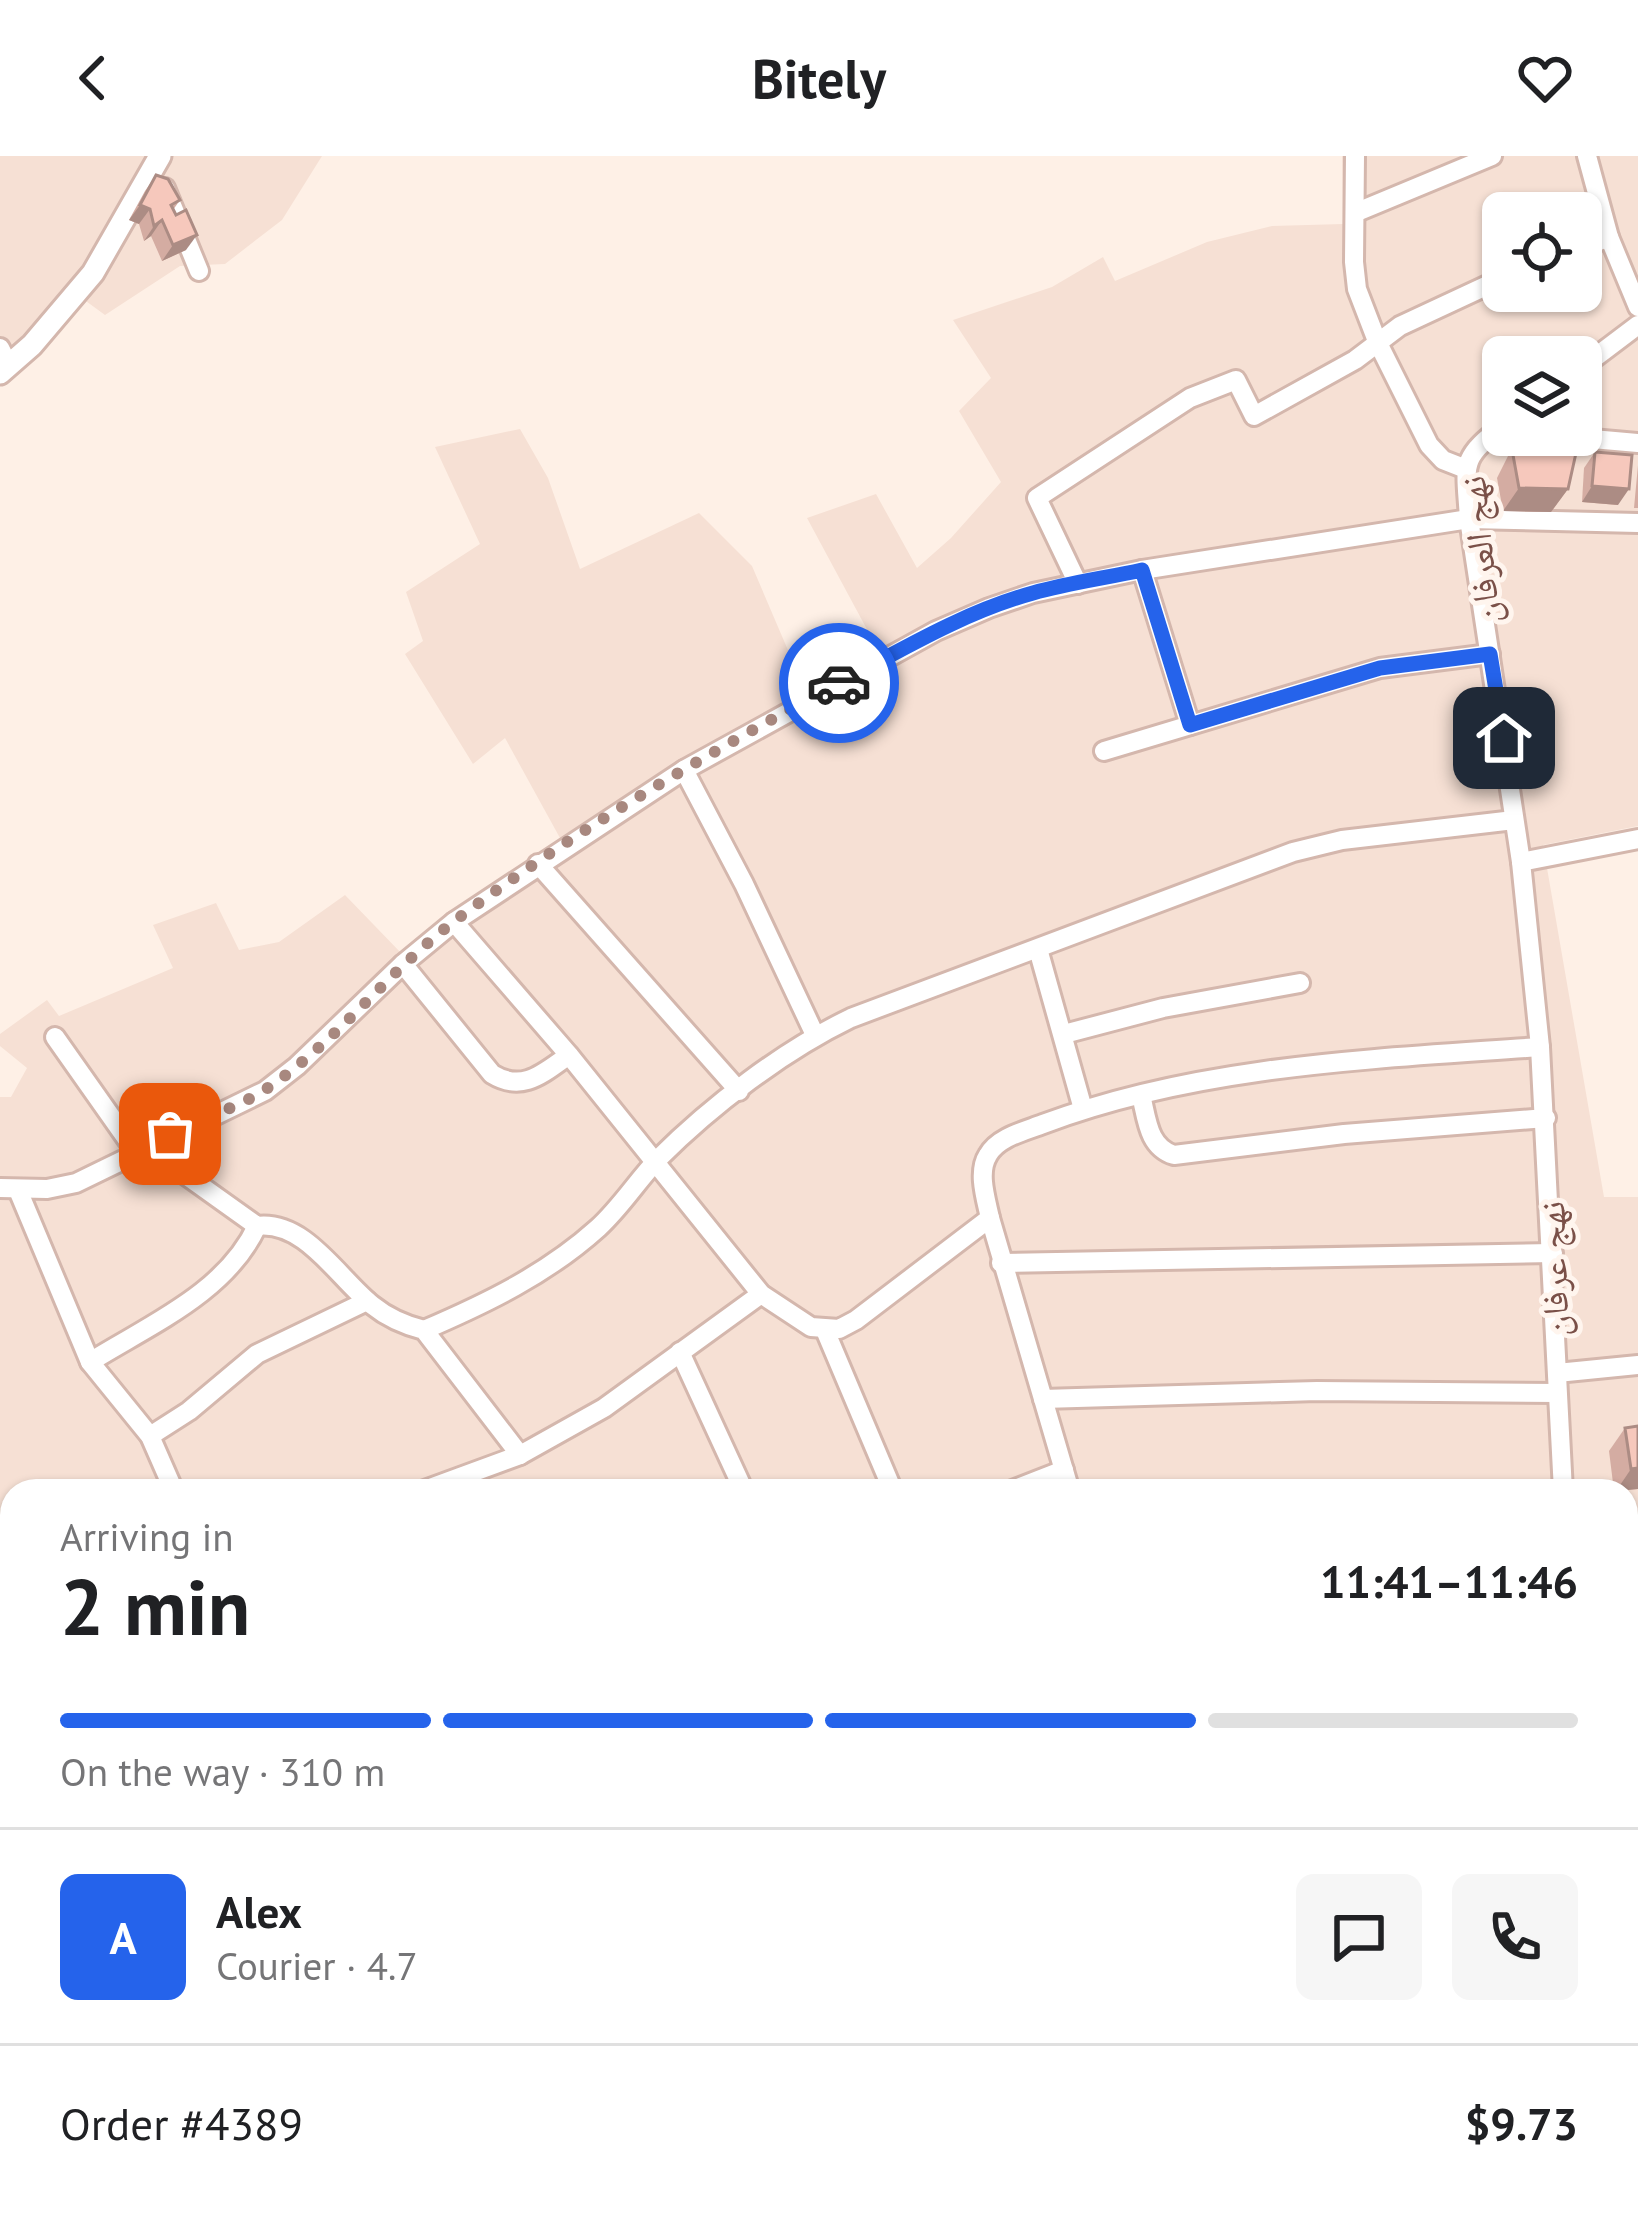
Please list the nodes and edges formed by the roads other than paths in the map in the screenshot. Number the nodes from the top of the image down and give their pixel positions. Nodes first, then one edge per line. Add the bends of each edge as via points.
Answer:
1 (1355, 156) edge
2 (1492, 156) edge
3 (1587, 156) edge
4 (158, 160) edge
5 (1358, 212) junction
6 (1610, 237) junction
7 (1602, 240) edge
8 (199, 271) dead end
9 (1482, 288) edge
10 (1638, 307) edge
11 (1638, 326) edge
12 (1377, 341) junction
13 (1602, 353) edge
14 (3, 362) edge
15 (1602, 440) edge
16 (1482, 441) edge
17 (1638, 443) edge
18 (1466, 470) junction
19 (1469, 519) junction
20 (1638, 524) edge
21 (1142, 570) junction
22 (1078, 584) junction
23 (1490, 654) junction
24 (1190, 725) junction
25 (1105, 751) dead end
26 (684, 770) junction
27 (1514, 820) junction
28 (1638, 839) edge
29 (1521, 862) junction
30 (538, 864) junction
31 (454, 922) junction
32 (1038, 949) junction
33 (403, 964) junction
34 (1300, 983) dead end
35 (1064, 1034) junction
36 (815, 1035) junction
37 (55, 1037) dead end
38 (1540, 1046) junction
39 (569, 1055) junction
40 (739, 1091) junction
41 (1141, 1095) junction
42 (1083, 1109) junction
43 (1546, 1118) junction
44 (140, 1149) junction
45 (656, 1161) junction
46 (9, 1189) edge
47 (989, 1218) junction
48 (256, 1226) junction
49 (1552, 1252) junction
50 (1001, 1263) junction
51 (761, 1294) junction
52 (367, 1301) junction
53 (424, 1330) junction
54 (825, 1330) junction
55 (680, 1352) junction
56 (90, 1362) junction
57 (1638, 1366) edge
58 (1557, 1383) junction
59 (1043, 1399) junction
60 (150, 1436) junction
61 (520, 1455) junction
62 (1064, 1470) junction
63 (169, 1479) edge
64 (478, 1479) edge
65 (738, 1479) edge
66 (888, 1479) edge
67 (1041, 1479) edge
68 (1067, 1479) edge
69 (1562, 1479) edge

1 - 5 street
2 - 5 street
3 - 6 street
4 - 8 street
4 - 14 street via 93,273 32,345
5 - 12 street via 1357,289
6 - 7 street
6 - 10 street
9 - 12 street
11 - 13 street
12 - 18 street via 1429,445
12 - 22 street via 1254,416 1236,380 1190,398 1037,498
15 - 17 street
16 - 18 street, نهج العرفان
18 - 19 street, نهج العرفان
19 - 20 street
19 - 21 street
19 - 23 street, نهج العرفان
21 - 22 street
21 - 24 street
22 - 26 street via 936,631
23 - 24 street via 1380,668
23 - 27 street, نهج العرفان
24 - 25 street
26 - 30 street
26 - 36 street
27 - 29 street, نهج العرفان
27 - 32 street via 1293,852
28 - 29 street
29 - 38 street, نهج العرفان
30 - 31 street
30 - 40 street
31 - 33 street
31 - 39 street
32 - 35 street
32 - 36 street
33 - 39 street via 503,1081 525,1083
33 - 44 street via 265,1090
34 - 35 street
35 - 42 street
36 - 40 street
37 - 44 street
38 - 41 street via 1357,1061
38 - 43 street, نهج عرفان
39 - 45 street
40 - 45 street
41 - 42 street
41 - 43 street via 1157,1147 1174,1155
42 - 47 street via 993,1148 983,1171
43 - 49 street, نهج عرفان
44 - 46 street via 76,1183
44 - 48 street
45 - 51 street
45 - 53 street via 600,1227 560,1259
46 - 56 street
47 - 50 street
47 - 54 street via 856,1320
48 - 52 street via 295,1233
48 - 56 street via 214,1282
49 - 50 street
49 - 58 street, نهج عرفان
50 - 59 street
51 - 54 street
51 - 55 street
52 - 53 street
52 - 60 street via 257,1354
53 - 61 street
54 - 66 street
55 - 61 street
55 - 65 street
56 - 60 street
57 - 58 street
58 - 59 street
58 - 69 street, نهج عرفان
59 - 62 street
60 - 63 street
61 - 64 street
62 - 67 street
62 - 68 street

